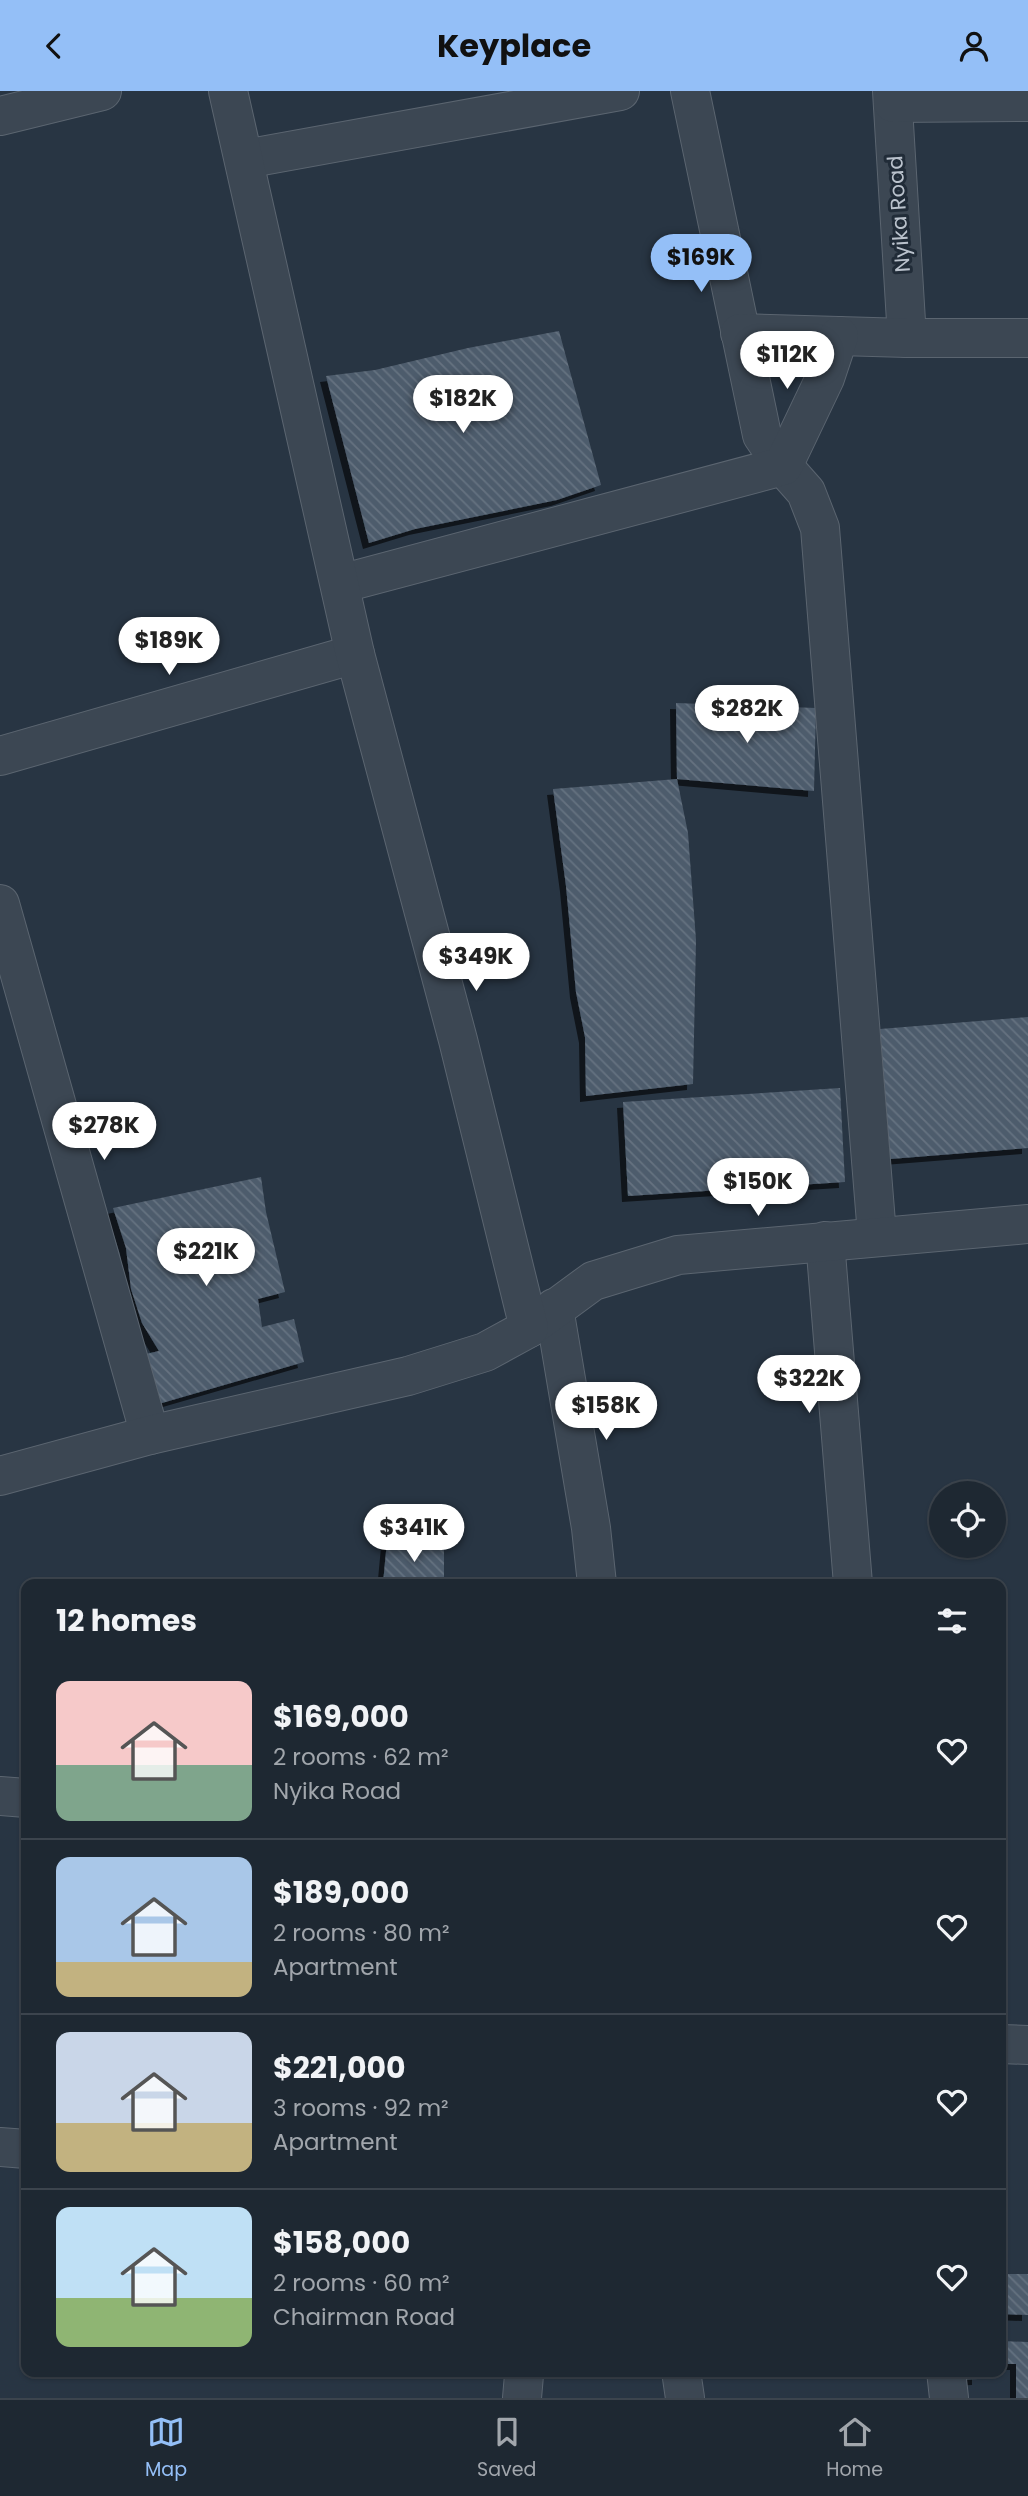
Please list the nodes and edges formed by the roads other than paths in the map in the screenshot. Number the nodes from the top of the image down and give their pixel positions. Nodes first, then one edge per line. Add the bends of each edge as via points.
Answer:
1 (102, 91) edge
2 (228, 91) edge
3 (620, 91) edge
4 (690, 91) edge
5 (892, 97) edge
6 (1028, 102) edge
7 (0, 116) edge
8 (245, 159) junction
9 (740, 333) junction
10 (839, 336) junction
11 (907, 338) junction
12 (1028, 338) edge
13 (783, 466) junction
14 (340, 584) junction
15 (355, 654) junction
16 (0, 756) edge
17 (0, 904) edge
18 (1028, 1223) edge
19 (877, 1235) junction
20 (825, 1241) junction
21 (541, 1318) junction
22 (150, 1436) junction
23 (0, 1476) edge
24 (596, 1579) edge
25 (853, 1579) edge
26 (0, 1796) edge
27 (21, 1798) edge
28 (1006, 2044) edge
29 (1028, 2045) edge
30 (0, 2147) edge
31 (21, 2149) edge
32 (682, 2377) edge
33 (947, 2377) edge
34 (685, 2398) edge
35 (949, 2398) edge

1 - 7 street
2 - 8 street
3 - 8 street
4 - 9 street
5 - 6 street
5 - 11 street, Nyika Road
8 - 14 street
9 - 10 street
9 - 13 street via 762,435
10 - 11 street
10 - 13 street via 825,378
11 - 12 street
13 - 14 street
13 - 19 street via 806,492 820,528
14 - 15 street
15 - 16 street
15 - 21 street via 458,1040
17 - 22 street
18 - 19 street
19 - 20 street
20 - 21 street via 678,1255 593,1281
20 - 25 street
21 - 22 street via 485,1352 408,1376
21 - 24 street via 590,1528
22 - 23 street
26 - 27 street
28 - 29 street
30 - 31 street
32 - 34 street
33 - 35 street

